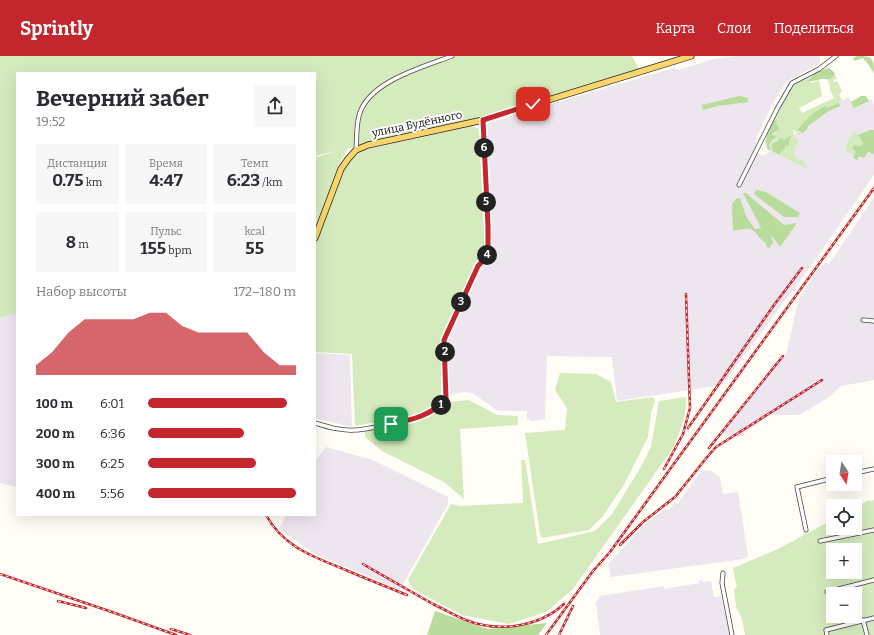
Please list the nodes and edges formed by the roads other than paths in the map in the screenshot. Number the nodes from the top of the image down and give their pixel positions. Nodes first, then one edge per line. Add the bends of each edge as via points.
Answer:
1 (452, 56) edge
2 (691, 56) edge
3 (836, 56) edge
4 (483, 120) junction
5 (356, 150) junction
6 (739, 185) dead end
7 (316, 235) edge
8 (863, 320) dead end
9 (874, 321) edge
10 (316, 423) edge
11 (874, 469) edge
12 (862, 472) edge
13 (826, 480) edge
14 (806, 530) dead end
15 (874, 530) edge
16 (820, 541) dead end
17 (723, 573) dead end
18 (874, 580) edge
19 (847, 587) edge
20 (874, 618) edge
21 (863, 620) junction
22 (732, 635) edge
23 (827, 635) edge
24 (867, 635) edge

1 - 5 street via 406,74 374,92 359,115
2 - 4 main road, улица Будённого
3 - 6 street via 819,69 792,83
4 - 5 main road, улица Будённого via 368,145
4 - 10 street via 488,255 478,266 444,340 446,399 429,413 391,424 355,430
5 - 7 main road via 341,169
8 - 9 street
11 - 12 street
13 - 14 street via 797,487
15 - 16 street
17 - 22 street via 722,583
18 - 19 street
20 - 21 street
21 - 23 street via 826,630
21 - 24 street

